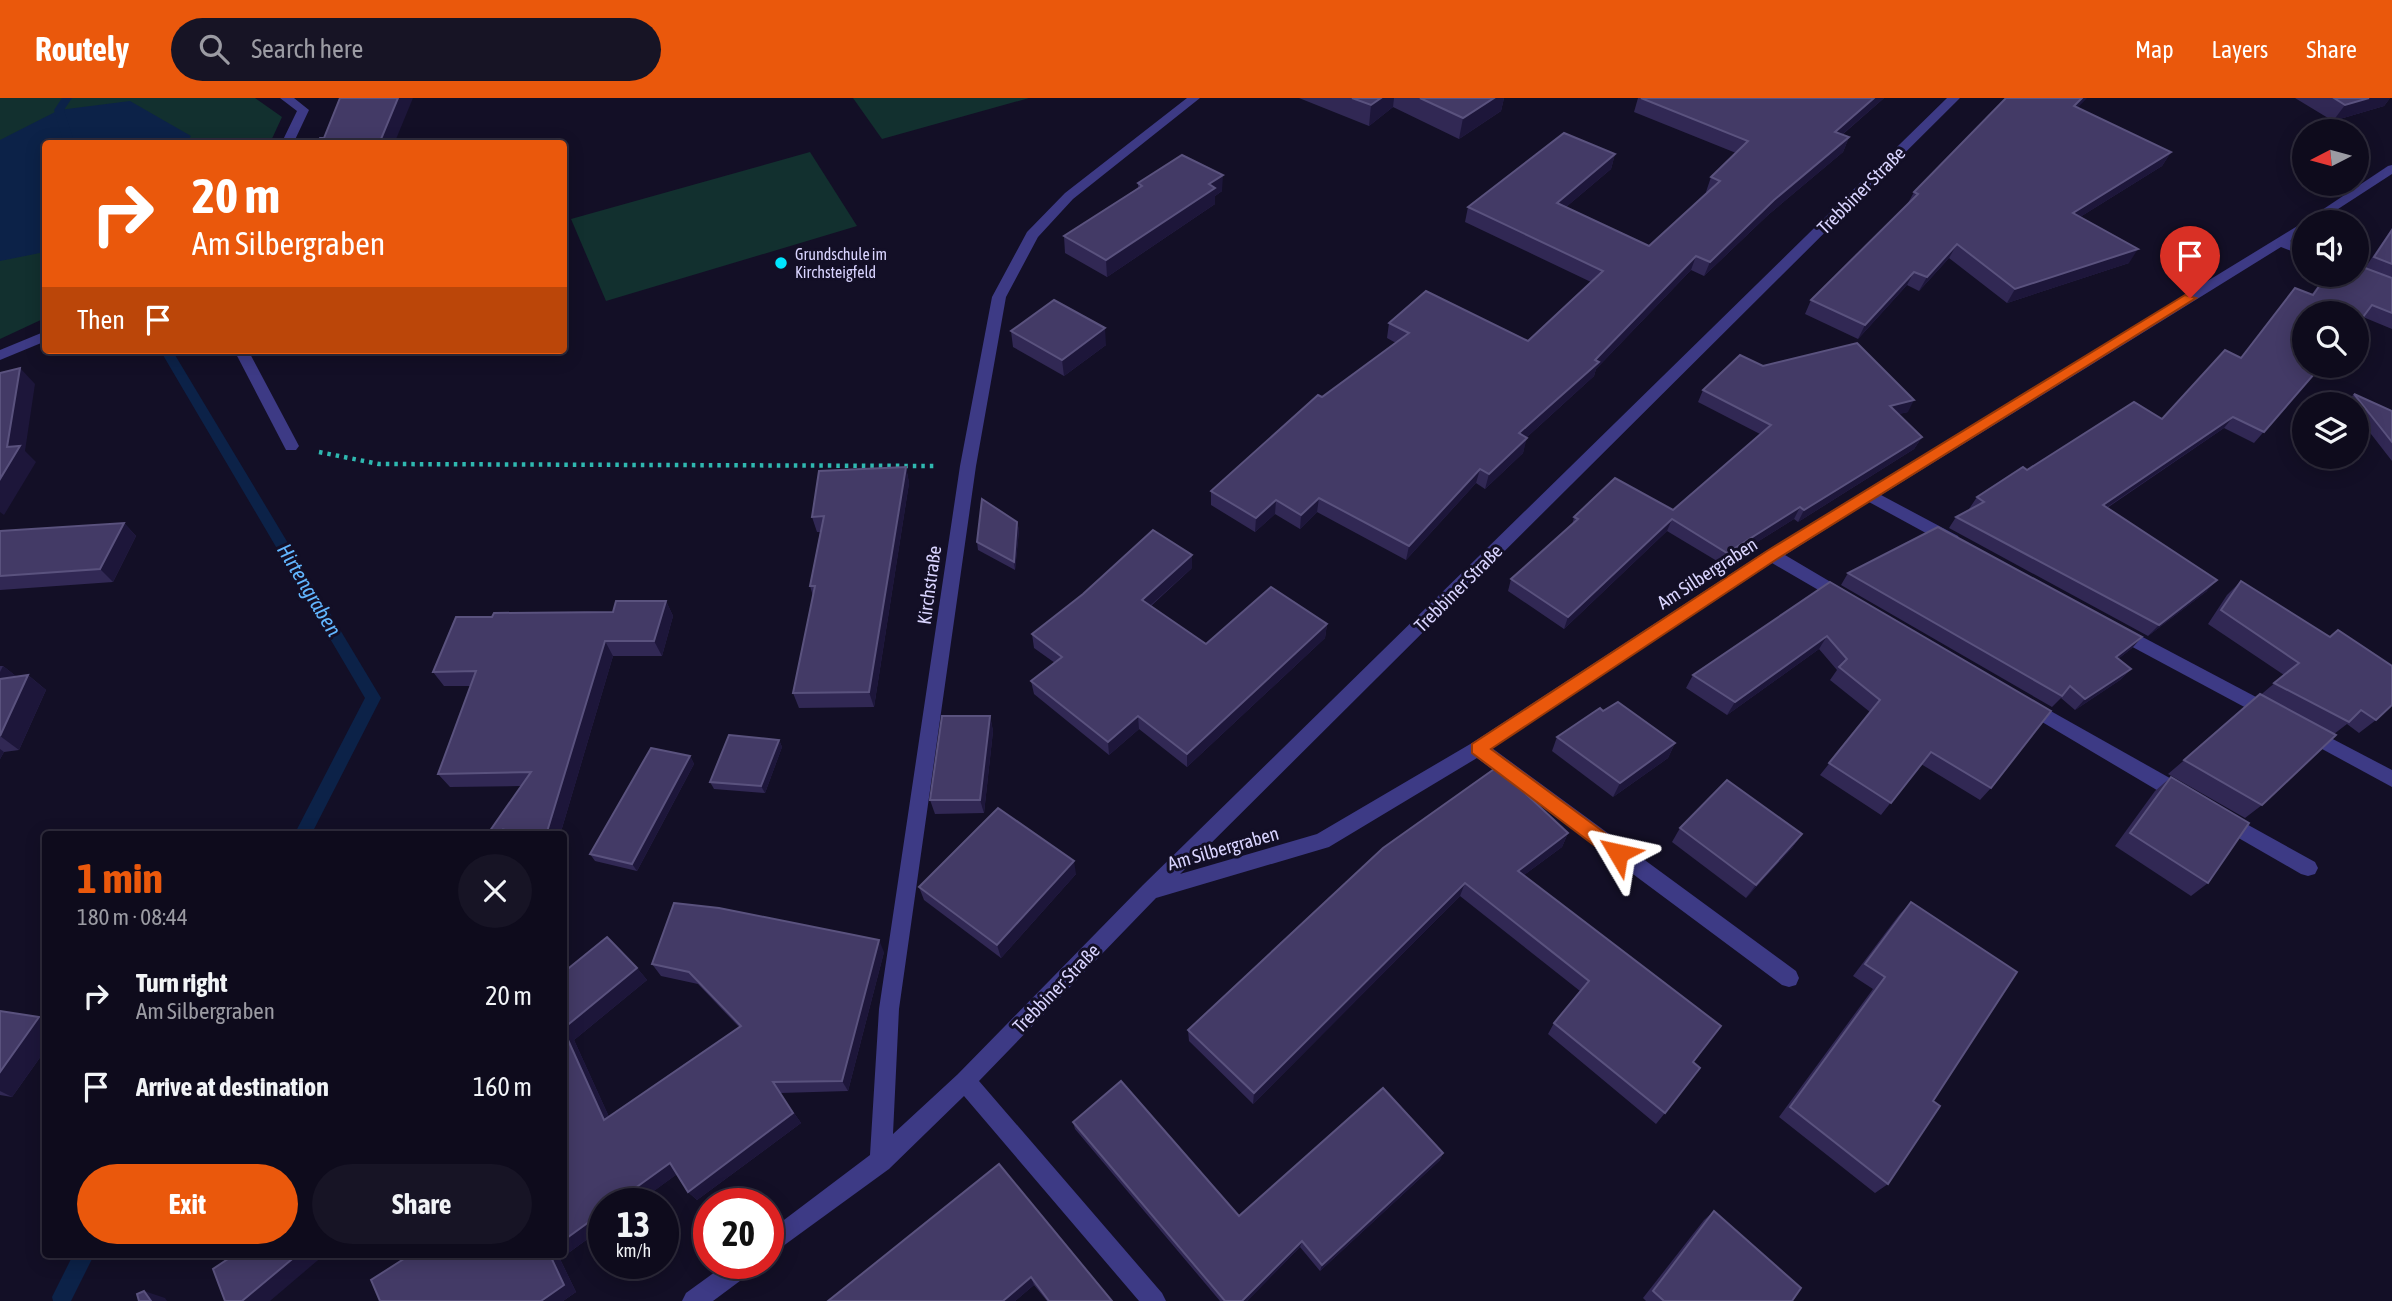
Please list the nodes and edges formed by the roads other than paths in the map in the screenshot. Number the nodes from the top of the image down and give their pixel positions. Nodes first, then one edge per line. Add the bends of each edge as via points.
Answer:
1 (286, 98) edge
2 (1194, 98) edge
3 (1954, 98) edge
4 (289, 140) edge
5 (2392, 169) edge
6 (2329, 210) edge
7 (2292, 235) edge
8 (2281, 242) junction
9 (2292, 246) edge
10 (42, 337) edge
11 (243, 354) edge
12 (0, 355) edge
13 (291, 446) road end
14 (1870, 496) junction
15 (1968, 549) edge
16 (1772, 555) junction
17 (1855, 604) edge
18 (2101, 621) edge
19 (2010, 694) edge
20 (1478, 748) junction
21 (2392, 779) edge
22 (2308, 868) dead end
23 (1150, 891) junction
24 (1788, 978) dead end
25 (965, 1081) junction
26 (881, 1161) junction
27 (784, 1234) edge
28 (724, 1279) edge
29 (694, 1301) edge
30 (1154, 1301) edge

1 - 4 street via 303,110
2 - 26 street, Kirchstraße via 1069,196 1032,235 999,297 968,466 889,1009
3 - 23 street, Trebbiner Straße
5 - 6 street
7 - 8 street, Am Silbergraben
8 - 9 street
8 - 14 street, Am Silbergraben
10 - 12 street
11 - 13 street
14 - 15 street
14 - 16 street, Am Silbergraben
16 - 17 street
16 - 20 street, Am Silbergraben
18 - 21 street
19 - 22 street
20 - 23 street, Am Silbergraben via 1322,841
20 - 24 street
23 - 25 street, Trebbiner Straße
25 - 26 street, Trebbiner Straße
25 - 30 street
26 - 27 street, Trebbiner Straße
28 - 29 street

